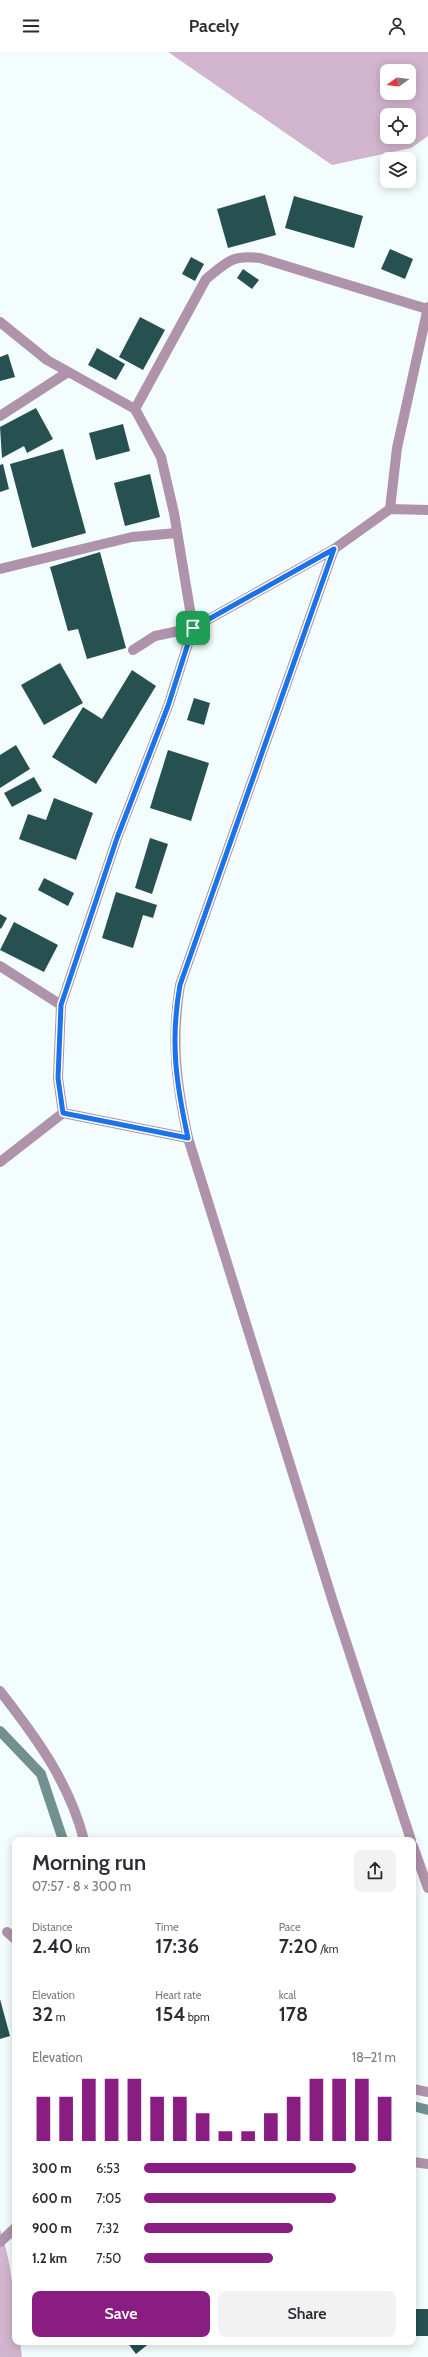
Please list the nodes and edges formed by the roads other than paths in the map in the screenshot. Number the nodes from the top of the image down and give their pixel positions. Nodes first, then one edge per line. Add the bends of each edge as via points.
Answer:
1 (428, 308) edge
2 (0, 322) edge
3 (68, 372) junction
4 (135, 409) junction
5 (0, 416) edge
6 (390, 509) junction
7 (428, 510) edge
8 (177, 533) junction
9 (334, 549) junction
10 (0, 569) edge
11 (193, 628) junction
12 (133, 650) dead end
13 (0, 966) edge
14 (61, 1005) junction
15 (63, 1113) junction
16 (188, 1138) junction
17 (0, 1162) edge
18 (0, 1691) edge
19 (83, 1837) edge
20 (410, 1837) edge
21 (416, 1854) edge
22 (428, 1888) edge
23 (416, 2090) edge
24 (428, 2092) edge
25 (416, 2162) edge
26 (428, 2164) edge
27 (12, 2231) edge
28 (0, 2242) edge

1 - 4 street via 260,258 240,256 220,267 206,279
1 - 6 street via 397,448
2 - 3 street via 47,360
3 - 4 street
3 - 5 street
4 - 8 street via 161,457
6 - 7 street
6 - 9 street
8 - 10 street via 132,537
8 - 11 street
9 - 11 street
9 - 16 street via 180,985 174,1036 177,1086
11 - 12 street via 156,636
11 - 14 street via 168,706 117,838
13 - 14 street
14 - 15 street via 58,1078
15 - 16 street
15 - 17 street
16 - 20 street via 333,1602
18 - 19 street via 36,1737 60,1776 72,1801
21 - 22 street
23 - 24 street
25 - 26 street
27 - 28 street

